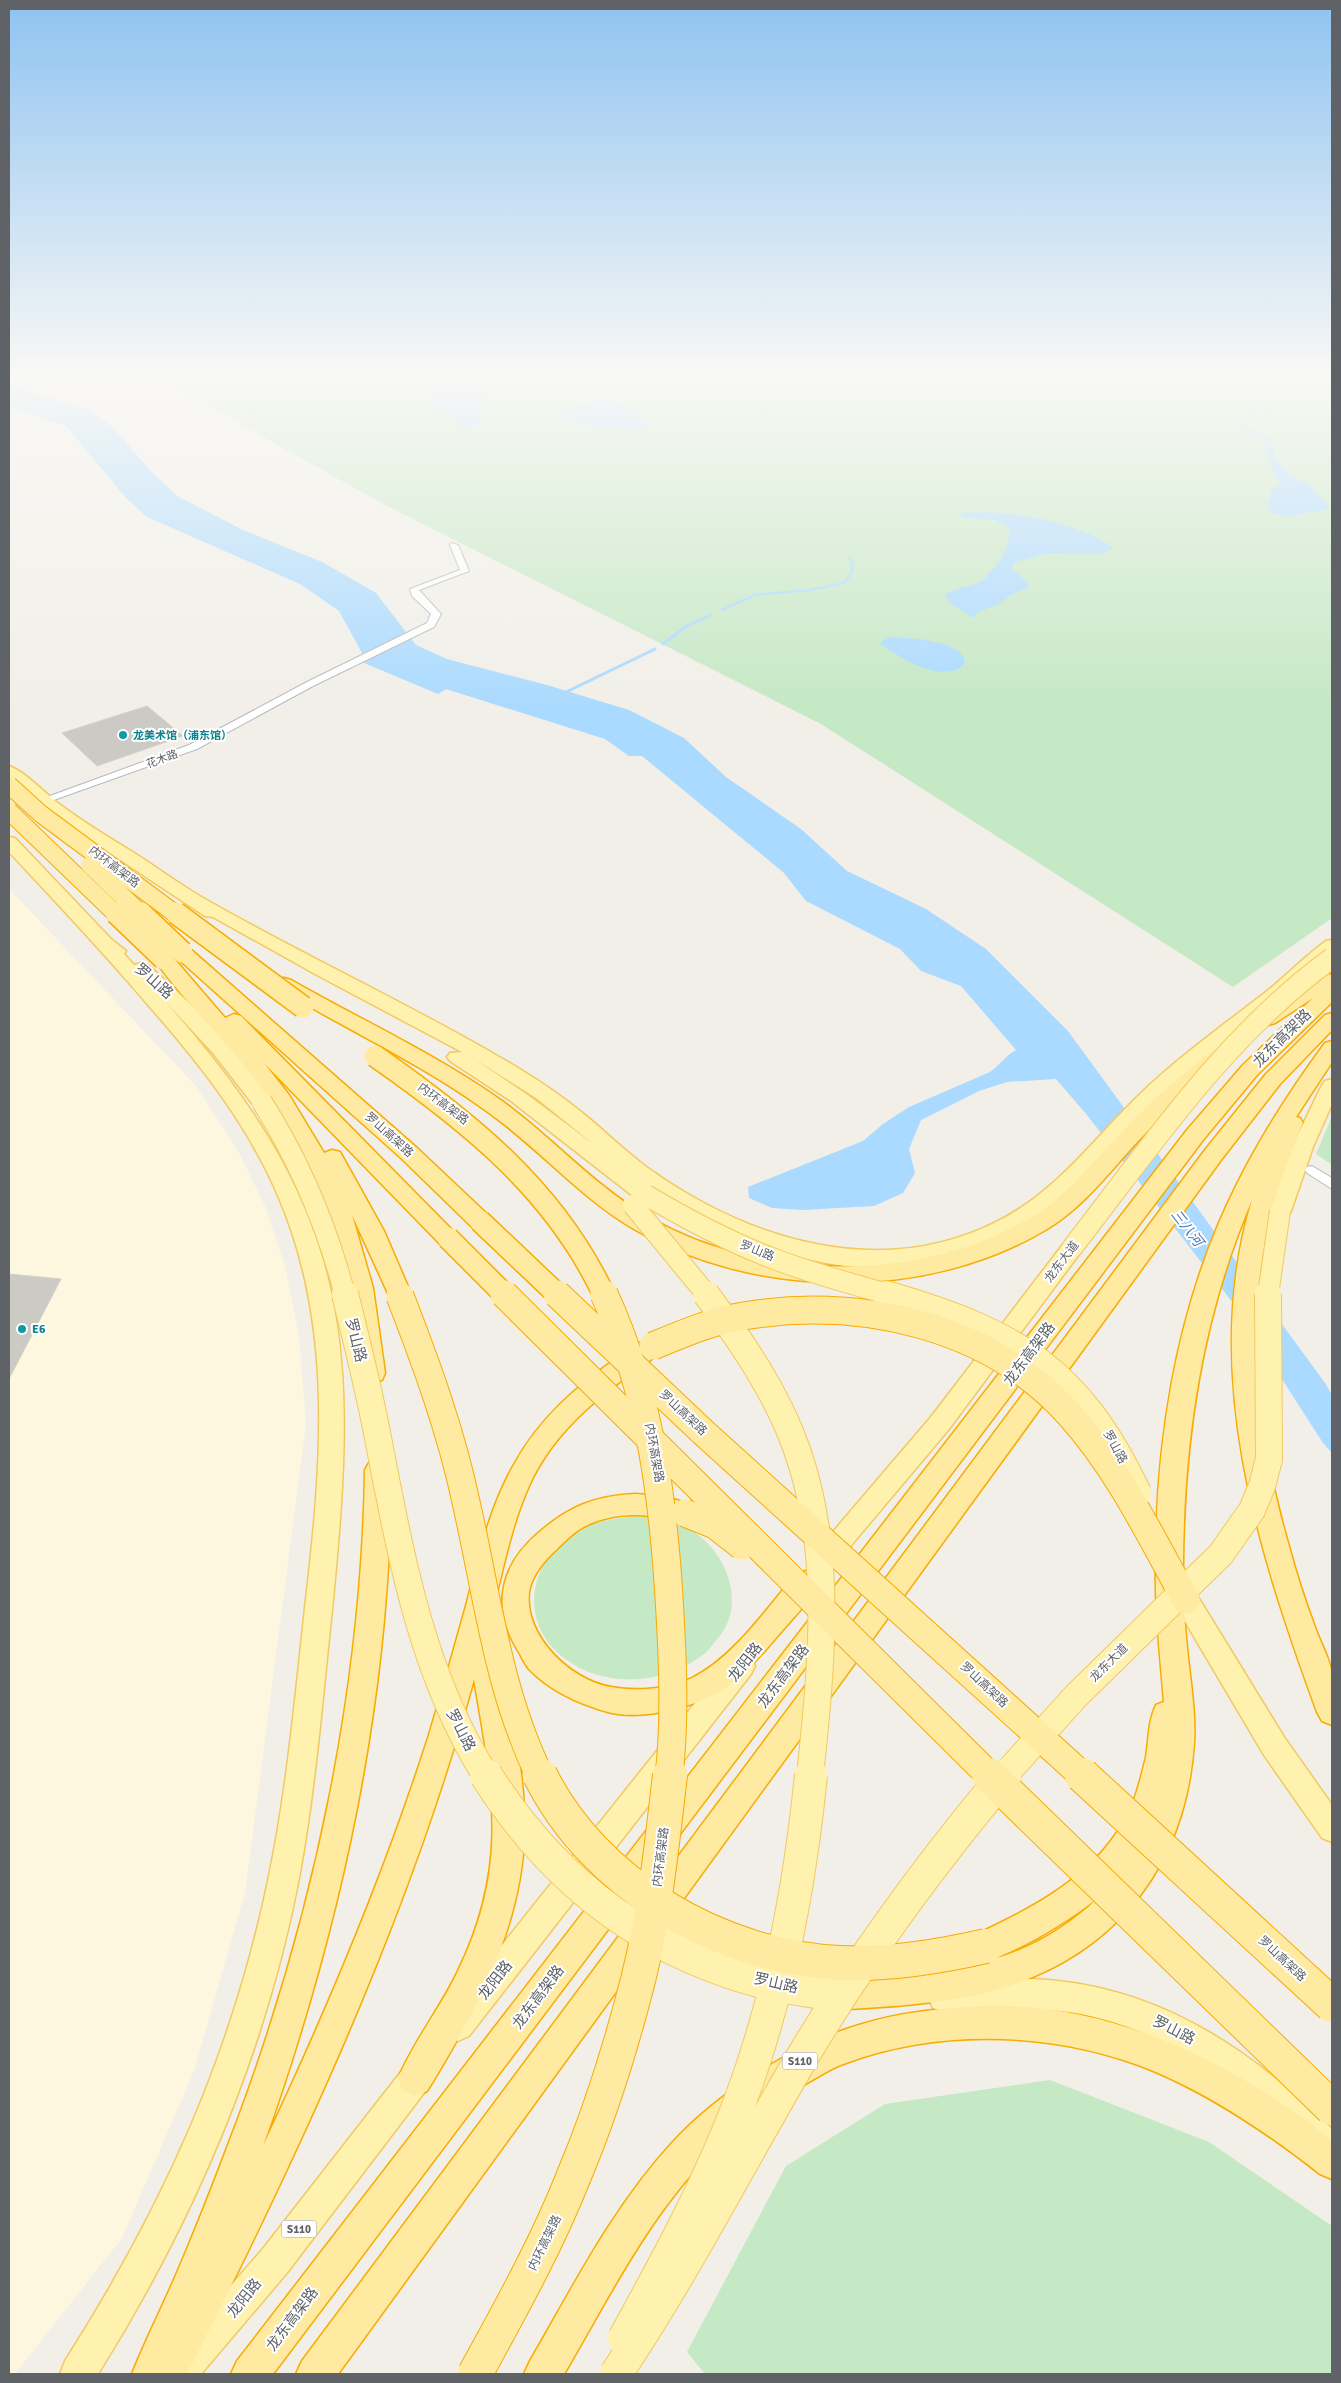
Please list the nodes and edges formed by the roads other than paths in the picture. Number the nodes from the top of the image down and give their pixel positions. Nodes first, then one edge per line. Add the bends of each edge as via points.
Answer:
1 (454, 545) dead end
2 (9, 771) edge
3 (9, 784) edge
4 (40, 802) junction
5 (9, 811) edge
6 (9, 815) edge
7 (74, 822) junction
8 (9, 842) edge
9 (200, 903) junction
10 (212, 940) junction
11 (106, 943) junction
12 (1332, 945) edge
13 (173, 955) junction
14 (1332, 958) edge
15 (1332, 977) edge
16 (1332, 991) edge
17 (1332, 1019) edge
18 (1332, 1047) edge
19 (274, 1059) junction
20 (1332, 1085) edge
21 (549, 1122) junction
22 (1312, 1170) dead end
23 (1332, 1185) edge
24 (1064, 1195) junction
25 (1261, 1202) junction
26 (1136, 1236) junction
27 (806, 1582) junction
28 (1186, 1600) junction
29 (480, 1606) junction
30 (1172, 1638) junction
31 (913, 1701) junction
32 (1332, 1712) edge
33 (1332, 1830) edge
34 (829, 1994) joint
35 (878, 1995) junction
36 (1332, 2005) edge
37 (415, 2079) junction
38 (1332, 2108) edge
39 (1332, 2152) edge
40 (1332, 2162) edge
41 (78, 2374) edge
42 (151, 2374) edge
43 (167, 2374) edge
44 (178, 2374) edge
45 (250, 2374) edge
46 (315, 2374) edge
47 (475, 2374) edge
48 (543, 2374) edge
49 (604, 2374) edge
50 (616, 2374) edge

1 - 4 street, 花木路 via 465,571 414,589 436,614 431,625 349,664 193,747
2 - 4 main road, 罗山路
3 - 4 highway, 内环高架路, bridge
4 - 7 main road, 罗山路
4 - 10 highway, 内环高架路, bridge
4 - 13 highway, 罗山高架路, bridge via 64,841
5 - 13 highway, bridge
6 - 7 main road
7 - 9 main road, 罗山路
8 - 11 main road, 罗山路
9 - 21 main road, 罗山路 via 287,962 470,1065
9 - 24 main road via 511,1072 555,1102 663,1189 718,1219 753,1232 854,1259 912,1255 953,1247 1005,1228
10 - 24 highway, bridge via 466,1088 521,1127 605,1199 645,1226 713,1254 775,1268 850,1274 942,1263 1007,1241 1040,1223
10 - 47 highway, 内环高架路, bridge via 450,1108 521,1172 560,1219 605,1295 638,1382 650,1429 669,1576 672,1683 670,1777 654,1914 614,2072 587,2146 555,2224 506,2322
11 - 34 main road, 罗山路, bridge via 170,993 213,1039 262,1102 306,1184 340,1278 373,1412 404,1569 429,1655 467,1743 494,1788 551,1861 622,1919 678,1950 723,1969 777,1985
11 - 41 main road via 231,1092 251,1120 282,1179 306,1240 323,1303 333,1387 334,1443 298,1794 267,1952 216,2111 182,2192 144,2266
12 - 24 main road via 1147,1100
13 - 19 highway, 罗山高架路 via 200,987
13 - 36 highway, 罗山高架路, bridge via 409,1153 704,1433
13 - 42 highway via 188,992 235,1041 274,1090 310,1144 334,1194 351,1242 366,1314 376,1417 378,1487 364,1667 341,1810 322,1892 281,2039 241,2159
14 - 27 main road, 龙东大道, bridge via 1279,999 1194,1092 940,1423
15 - 24 highway via 1253,1030 1172,1095
16 - 26 highway, 龙东高架路 via 1264,1056 1195,1135
17 - 26 highway, 龙东高架路 via 1273,1079 1213,1155
18 - 25 highway via 1312,1074
19 - 30 highway, bridge via 354,1195 387,1264 436,1392 466,1499 492,1630 516,1725 536,1774 565,1821 605,1865 661,1907 726,1940 767,1952 856,1964 945,1957 986,1946 1027,1928 1067,1904 1102,1876 1129,1844 1147,1809 1164,1735
19 - 31 highway, 罗山高架路, bridge via 448,1238
20 - 25 main road, 龙东大道 via 1296,1160
21 - 28 main road, 罗山路, bridge via 646,1195 698,1226 794,1266 962,1320 1013,1344 1062,1378 1103,1425 1118,1451
21 - 49 main road, bridge via 652,1227 718,1311 762,1376 781,1412 807,1479 822,1591 815,1738 804,1828 776,1982 752,2068 700,2198
22 - 23 street
25 - 30 highway via 1222,1243 1189,1356 1176,1442 1170,1535
25 - 32 highway via 1247,1287 1248,1401 1268,1517 1283,1572
25 - 50 main road, 龙东大道 / S110, bridge via 1268,1285 1269,1459 1263,1486 1253,1509 1221,1554 1093,1678 1012,1766 921,1881 782,2089 674,2284
26 - 45 highway, 龙东高架路
26 - 46 highway, 龙东高架路
27 - 31 highway, bridge via 740,1657 701,1688 678,1698 648,1704 603,1700 567,1684 550,1672 524,1641 515,1605 525,1567 553,1533 602,1508 631,1504 662,1506 714,1525 737,1542
27 - 37 main road, 龙阳路 / S110
28 - 29 highway, bridge via 1120,1482 1068,1413 1036,1383 978,1346 910,1321 872,1312 835,1309 787,1310 741,1316 698,1328 653,1346 609,1374 576,1402 548,1433 524,1470 495,1543
28 - 33 main road, 罗山路 via 1274,1746
29 - 37 highway via 484,1660 509,1809 506,1869 498,1912 473,1980
29 - 43 highway via 430,1777 358,1970 300,2106
30 - 35 highway via 1179,1739 1174,1784 1161,1828 1136,1879 1109,1909 1073,1937 1038,1956 996,1974
31 - 38 highway, 罗山高架路, bridge
34 - 35 highway, bridge
35 - 39 main road, 罗山路 via 1063,1996 1101,2002 1141,2014 1183,2033 1249,2075 1281,2101
37 - 44 main road, 龙阳路 / S110 via 274,2262
40 - 48 highway, bridge via 1266,2112 1211,2079 1156,2054 1098,2035 1035,2023 964,2023 895,2032 834,2050 767,2086 714,2127 673,2168 631,2225

